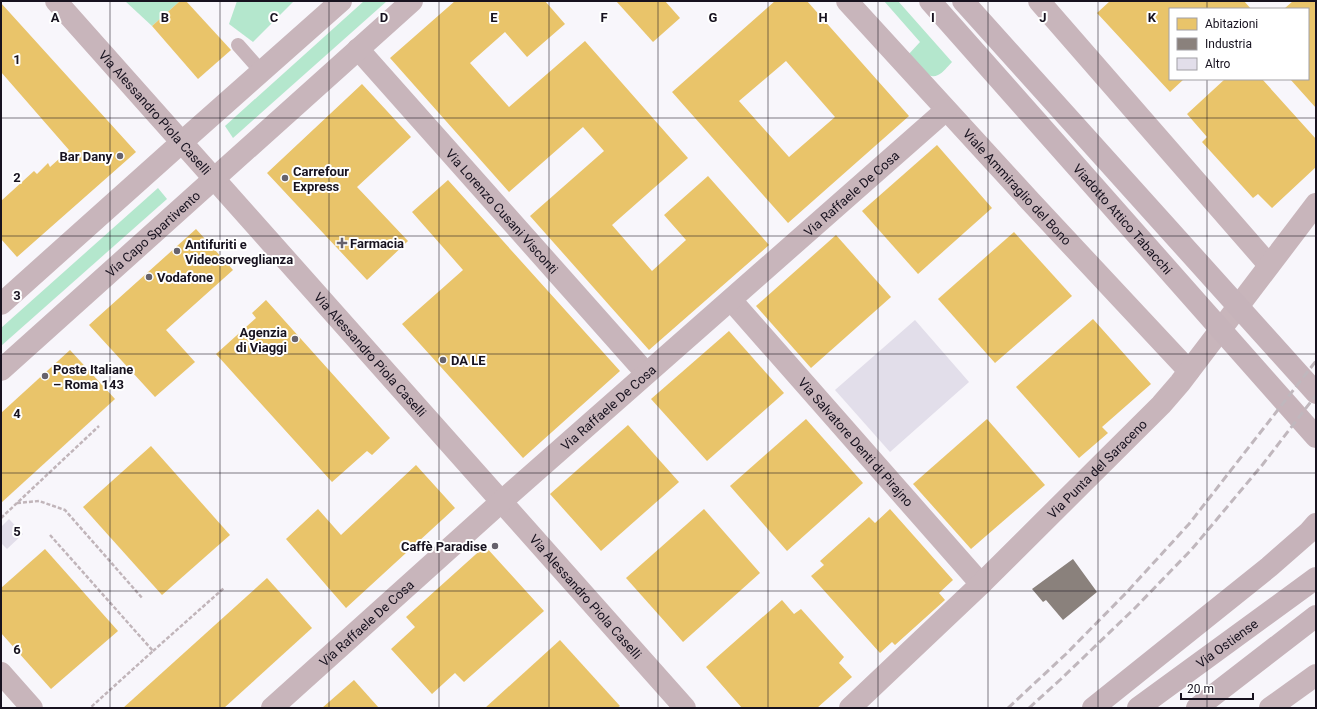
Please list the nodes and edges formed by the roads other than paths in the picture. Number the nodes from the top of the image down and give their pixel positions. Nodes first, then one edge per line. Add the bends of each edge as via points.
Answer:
1 (341, 1) edge
2 (412, 1) edge
3 (847, 1) edge
4 (930, 1) edge
5 (62, 3) edge
6 (967, 5) edge
7 (1050, 5) edge
8 (238, 45) dead end
9 (358, 49) junction
10 (261, 71) junction
11 (946, 110) junction
12 (182, 142) junction
13 (214, 178) junction
14 (1316, 204) edge
15 (1269, 265) junction
16 (731, 300) junction
17 (1, 304) edge
18 (1, 370) edge
19 (1189, 371) junction
20 (646, 373) junction
21 (1316, 393) edge
22 (1282, 399) junction
23 (1316, 437) edge
24 (1316, 453) edge
25 (502, 501) junction
26 (1316, 524) edge
27 (1316, 578) edge
28 (981, 584) junction
29 (1316, 616) edge
30 (1, 673) edge
31 (1316, 675) edge
32 (32, 708) edge
33 (272, 708) edge
34 (685, 708) edge
35 (850, 708) edge
36 (1093, 708) edge
37 (1138, 708) edge
38 (1197, 708) edge
39 (1270, 708) edge

1 - 10 street
2 - 9 street, Via Capo Spartivento
3 - 11 street, Viale Ammiraglio del Bono
4 - 22 street, Viadotto Attico Tabacchi
5 - 12 street, Via Alessandro Piola Caselli
6 - 21 street, Viadotto Attico Tabacchi
7 - 15 street
8 - 10 lane
9 - 13 street, Via Capo Spartivento
9 - 20 street, Via Lorenzo Cusani Visconti
10 - 12 street
11 - 16 street, Via Raffaele De Cosa
11 - 19 street, Viale Ammiraglio del Bono
12 - 13 street, Via Alessandro Piola Caselli
12 - 17 street
13 - 18 street, Via Capo Spartivento
13 - 25 street, Via Alessandro Piola Caselli
14 - 15 street, Via Punta del Saraceno
15 - 19 street, Via Punta del Saraceno
16 - 20 street, Via Raffaele De Cosa
16 - 28 street, Via Salvatore Denti di Pirajno
19 - 28 street, Via Punta del Saraceno via 1161,405
20 - 25 street, Via Raffaele De Cosa
22 - 23 street, Viadotto Attico Tabacchi
22 - 24 street
25 - 33 street, Via Raffaele De Cosa
25 - 34 street, Via Alessandro Piola Caselli
26 - 36 street via 1269,567
27 - 37 street, Via Ostiense
28 - 35 street, Via Punta del Saraceno
29 - 38 street
30 - 32 street
31 - 39 street

